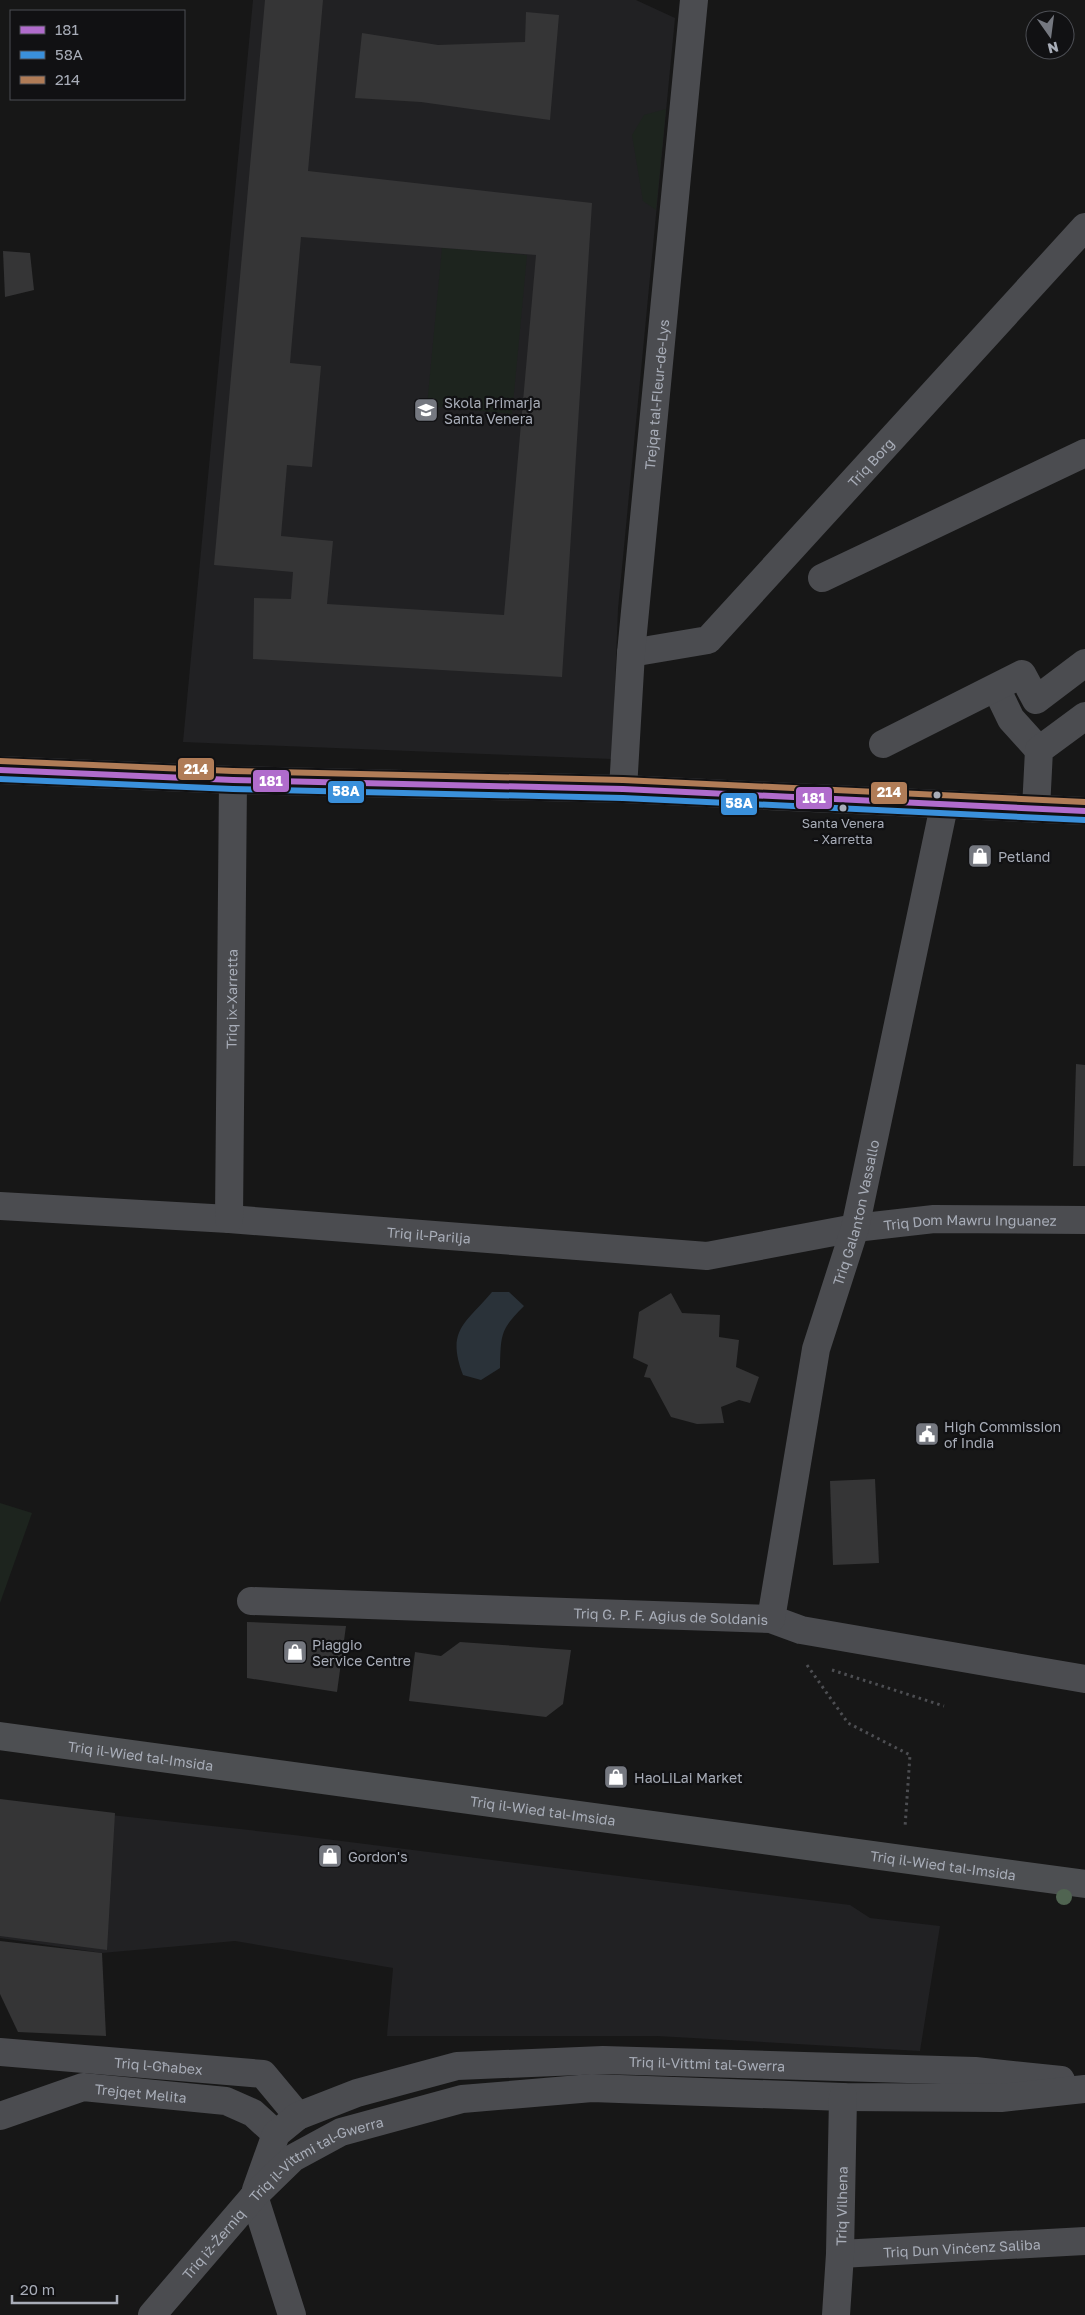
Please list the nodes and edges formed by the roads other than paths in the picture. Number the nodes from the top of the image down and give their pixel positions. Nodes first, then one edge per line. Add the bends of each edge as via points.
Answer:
1 (694, 0) edge
2 (1085, 227) edge
3 (1085, 453) edge
4 (822, 578) dead end
5 (631, 653) junction
6 (1085, 664) edge
7 (996, 688) junction
8 (1085, 716) edge
9 (883, 744) dead end
10 (1039, 750) junction
11 (0, 770) edge
12 (233, 780) junction
13 (623, 789) junction
14 (944, 806) junction
15 (1036, 809) junction
16 (1085, 811) edge
17 (0, 1206) edge
18 (229, 1219) junction
19 (1085, 1220) edge
20 (855, 1228) junction
21 (252, 1601) dead end
22 (771, 1619) junction
23 (1085, 1679) edge
24 (0, 1736) edge
25 (1085, 1884) edge
26 (0, 2052) edge
27 (1085, 2083) edge
28 (1085, 2090) edge
29 (843, 2097) junction
30 (0, 2116) edge
31 (298, 2116) junction
32 (276, 2134) junction
33 (254, 2196) junction
34 (1085, 2241) edge
35 (840, 2254) junction
36 (152, 2315) edge
37 (292, 2315) edge
38 (836, 2315) edge

1 - 5 street, Trejqa tal-Fleur-de-Lys
2 - 5 street, Triq Borg via 708,640
3 - 4 street
5 - 13 street, Trejqa tal-Fleur-de-Lys
6 - 7 street via 1036,700 1022,674
7 - 9 street
7 - 10 street via 1011,719
8 - 10 street
10 - 15 street
11 - 12 main road
12 - 13 main road
12 - 18 street, Triq ix-Xarretta
13 - 14 main road
14 - 15 main road
14 - 20 street, Triq Galanton Vassallo
15 - 16 main road
17 - 18 street, Triq il-Parilja
18 - 20 street, Triq il-Parilja via 707,1256
19 - 20 street, Triq Dom Mawru Inguanez via 934,1219
20 - 22 street, Triq Galanton Vassallo via 816,1349
21 - 22 street, Triq G. P. F. Agius de Soldanis
22 - 23 street, Triq G. P. F. Agius de Soldanis via 800,1630
24 - 25 main road, Triq il-Wied tal-Imsida
26 - 31 street, Triq l-Għabex via 263,2074
27 - 31 street, Triq il-Vittmi tal-Gwerra via 975,2071 584,2061 458,2066 357,2093
28 - 29 street, Triq il-Vittmi tal-Gwerra via 1001,2098
29 - 33 street, Triq il-Vittmi tal-Gwerra via 592,2088 462,2099 342,2132 293,2158
29 - 35 street, Triq Vilhena
30 - 32 street, Trejqet Melita via 83,2087 226,2101 253,2113
31 - 32 street, Triq il-Vittmi tal-Gwerra
32 - 33 street, Triq il-Vittmi tal-Gwerra
33 - 36 street, Triq iż-Żerniq
33 - 37 street
34 - 35 street, Triq Dun Vinċenz Saliba
35 - 38 street, Triq Vilhena

